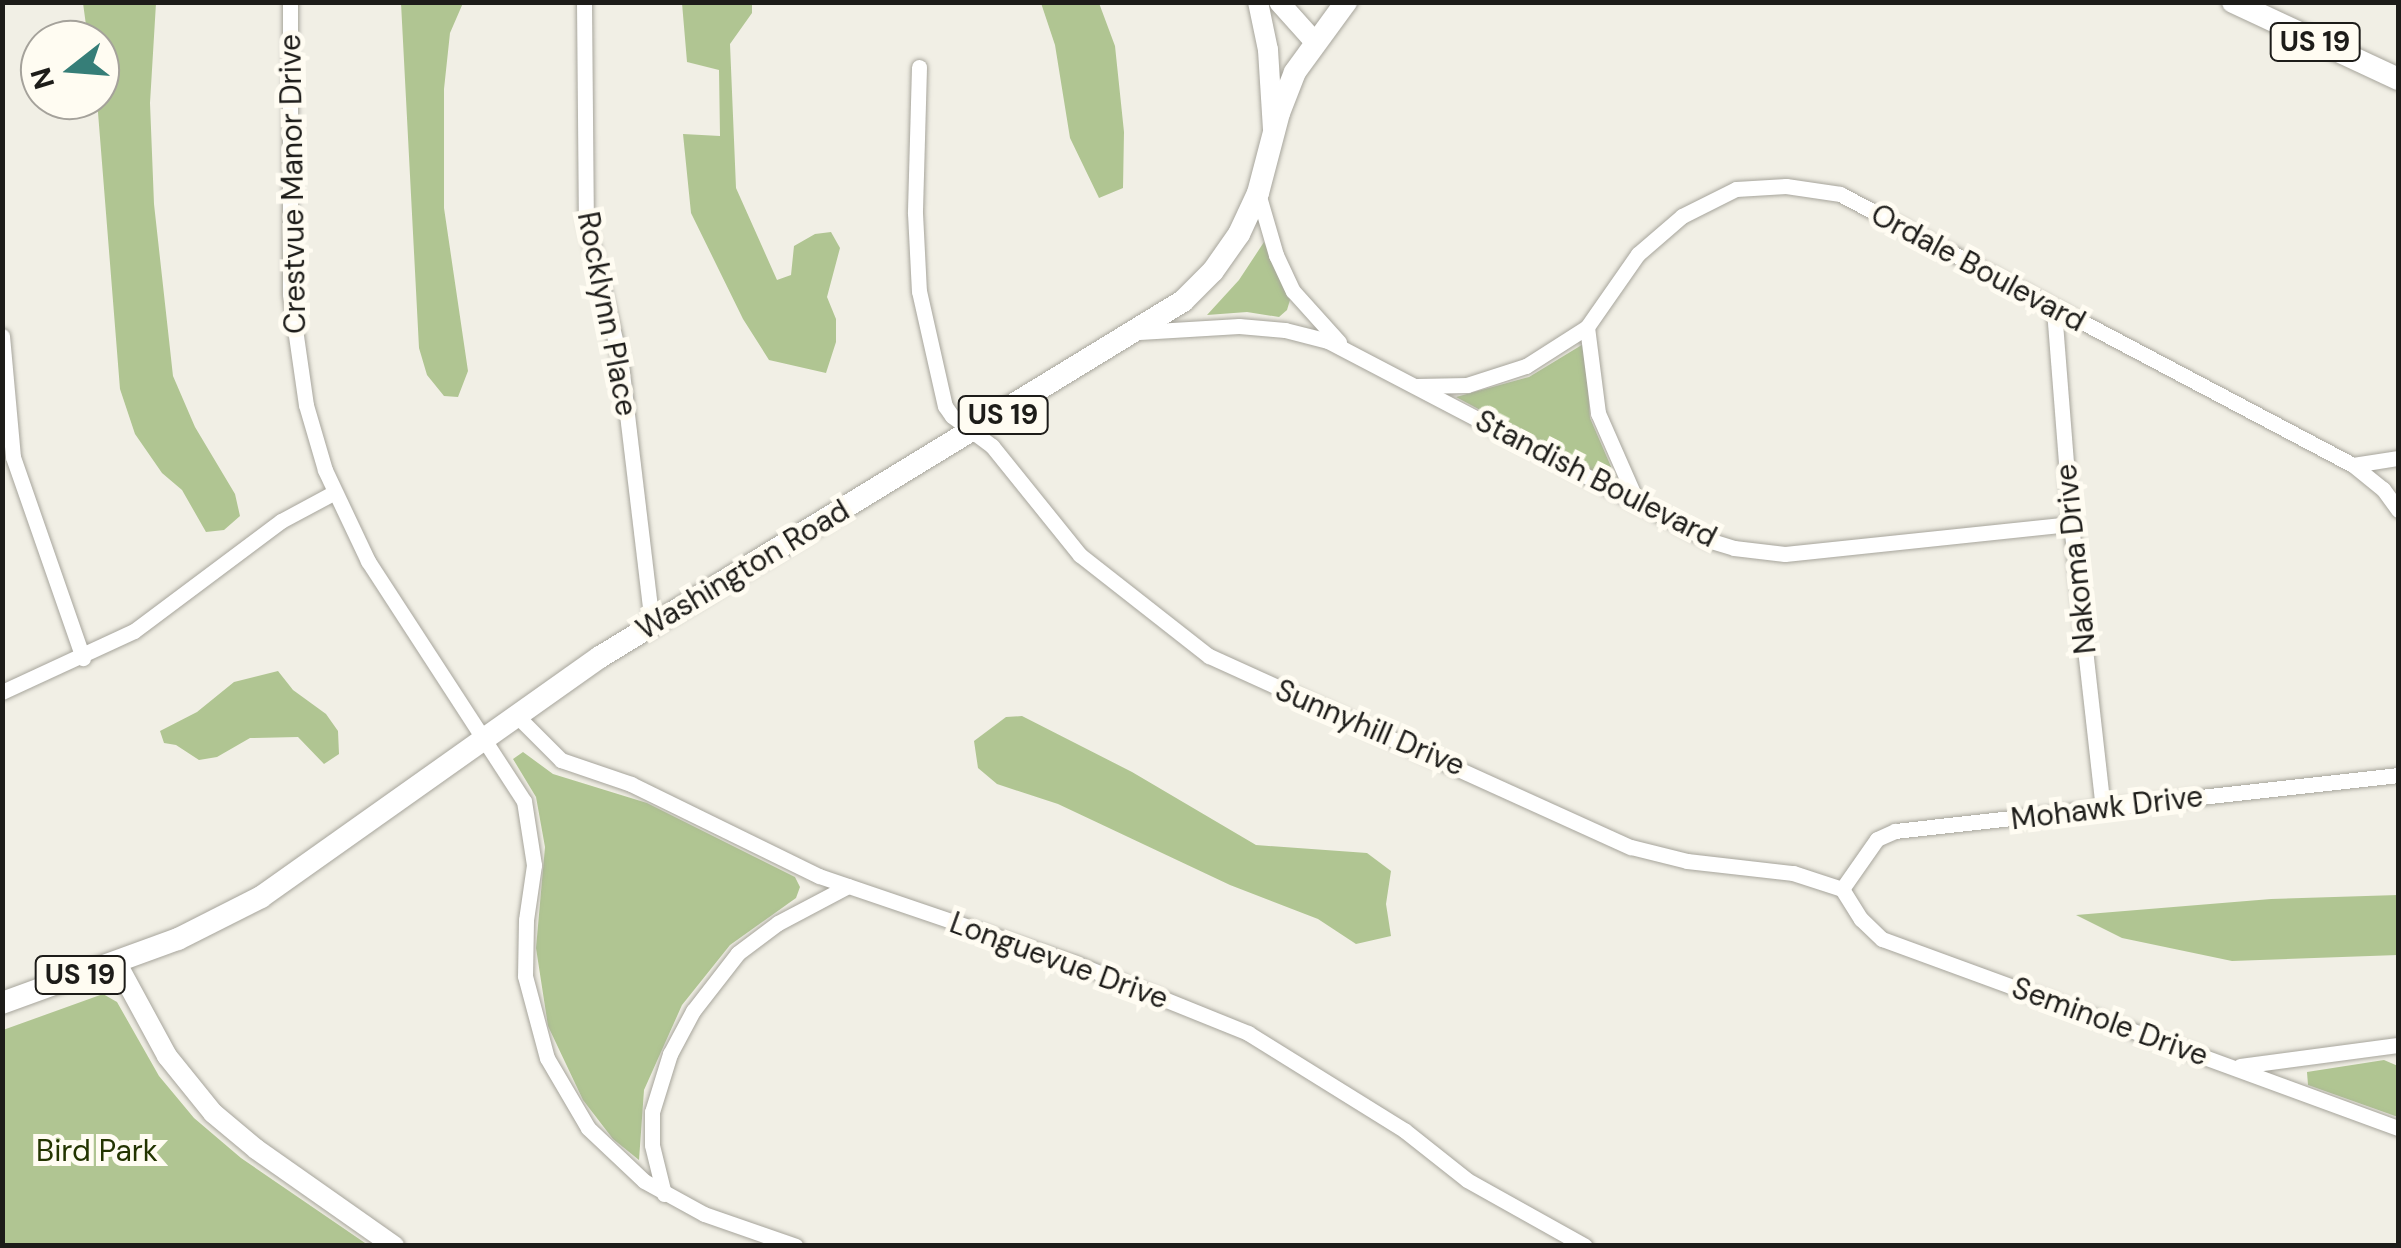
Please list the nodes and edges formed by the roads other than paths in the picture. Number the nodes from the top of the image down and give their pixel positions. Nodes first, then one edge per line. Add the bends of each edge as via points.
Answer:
1 (290, 2) edge
2 (584, 2) edge
3 (1258, 2) edge
4 (1279, 2) edge
5 (1346, 2) edge
6 (2233, 2) edge
7 (1314, 40) junction
8 (919, 67) dead end
9 (2398, 79) edge
10 (1274, 134) junction
11 (1258, 193) junction
12 (2054, 310) junction
13 (1587, 327) junction
14 (1138, 332) junction
15 (2, 336) edge
16 (1350, 350) junction
17 (1417, 386) junction
18 (974, 432) junction
19 (2398, 458) edge
20 (2353, 465) junction
21 (335, 492) junction
22 (1637, 502) junction
23 (2398, 510) edge
24 (2071, 524) junction
25 (652, 624) junction
26 (83, 658) junction
27 (2, 692) edge
28 (516, 715) junction
29 (484, 738) junction
30 (2398, 775) edge
31 (2103, 808) junction
32 (848, 886) junction
33 (1842, 889) junction
34 (116, 962) junction
35 (2, 1003) edge
36 (2398, 1045) edge
37 (2236, 1067) junction
38 (2398, 1128) edge
39 (664, 1194) junction
40 (394, 1246) edge
41 (796, 1246) edge
42 (1586, 1246) edge

1 - 21 street, Crestvue Manor Drive via 291,308 306,404
2 - 25 street, Rocklynn Place via 586,221 623,374
3 - 10 street
4 - 7 street
5 - 7 main road, Washington Road / US 19
6 - 9 main road, US 19
7 - 10 main road, Washington Road / US 19
8 - 18 street, Sunnyhill Drive via 919,291 946,406
10 - 11 main road, Washington Road / US 19
11 - 14 main road, Washington Road / US 19 via 1213,271
11 - 16 street via 1293,291
12 - 13 street, Ordale Boulevard via 1840,194 1786,186 1736,189 1682,216 1638,254
12 - 20 street, Ordale Boulevard
12 - 24 street, Nakoma Drive
13 - 17 street, Ordale Boulevard via 1526,366 1467,385
13 - 22 street via 1598,413
14 - 16 street, Standish Boulevard via 1262,327
14 - 18 main road, Washington Road / US 19
15 - 26 street via 13,457
16 - 17 street, Standish Boulevard
17 - 22 street, Standish Boulevard
18 - 25 main road, Washington Road / US 19
18 - 33 street, Sunnyhill Drive via 1080,555 1230,667 1631,847 1818,878
19 - 20 street
20 - 23 street, Ordale Boulevard
21 - 26 street via 281,522 134,632
21 - 29 street, Crestvue Manor Drive via 388,594
22 - 24 street, Standish Boulevard via 1708,540 1758,553
24 - 31 street, Nakoma Drive
25 - 28 main road, Washington Road / US 19
26 - 27 street
28 - 29 main road, Washington Road / US 19
28 - 32 street, Longuevue Drive via 562,760 630,784
29 - 34 main road, Washington Road / US 19 via 261,897
29 - 39 street, Crestvue Manor Drive via 519,789 528,816 534,865 526,976 548,1058 588,1128
30 - 31 street, Mohawk Drive
31 - 33 street, Mohawk Drive via 1895,831 1866,852
32 - 39 street via 738,953 692,1011 652,1112
32 - 42 street, Longuevue Drive via 1076,963 1248,1033 1404,1130 1467,1180
33 - 37 street, Seminole Drive via 1882,940
34 - 35 main road, Washington Road / US 19
34 - 40 street via 167,1056 213,1113
36 - 37 street
37 - 38 street, Seminole Drive
39 - 41 street, Crestvue Manor Drive

